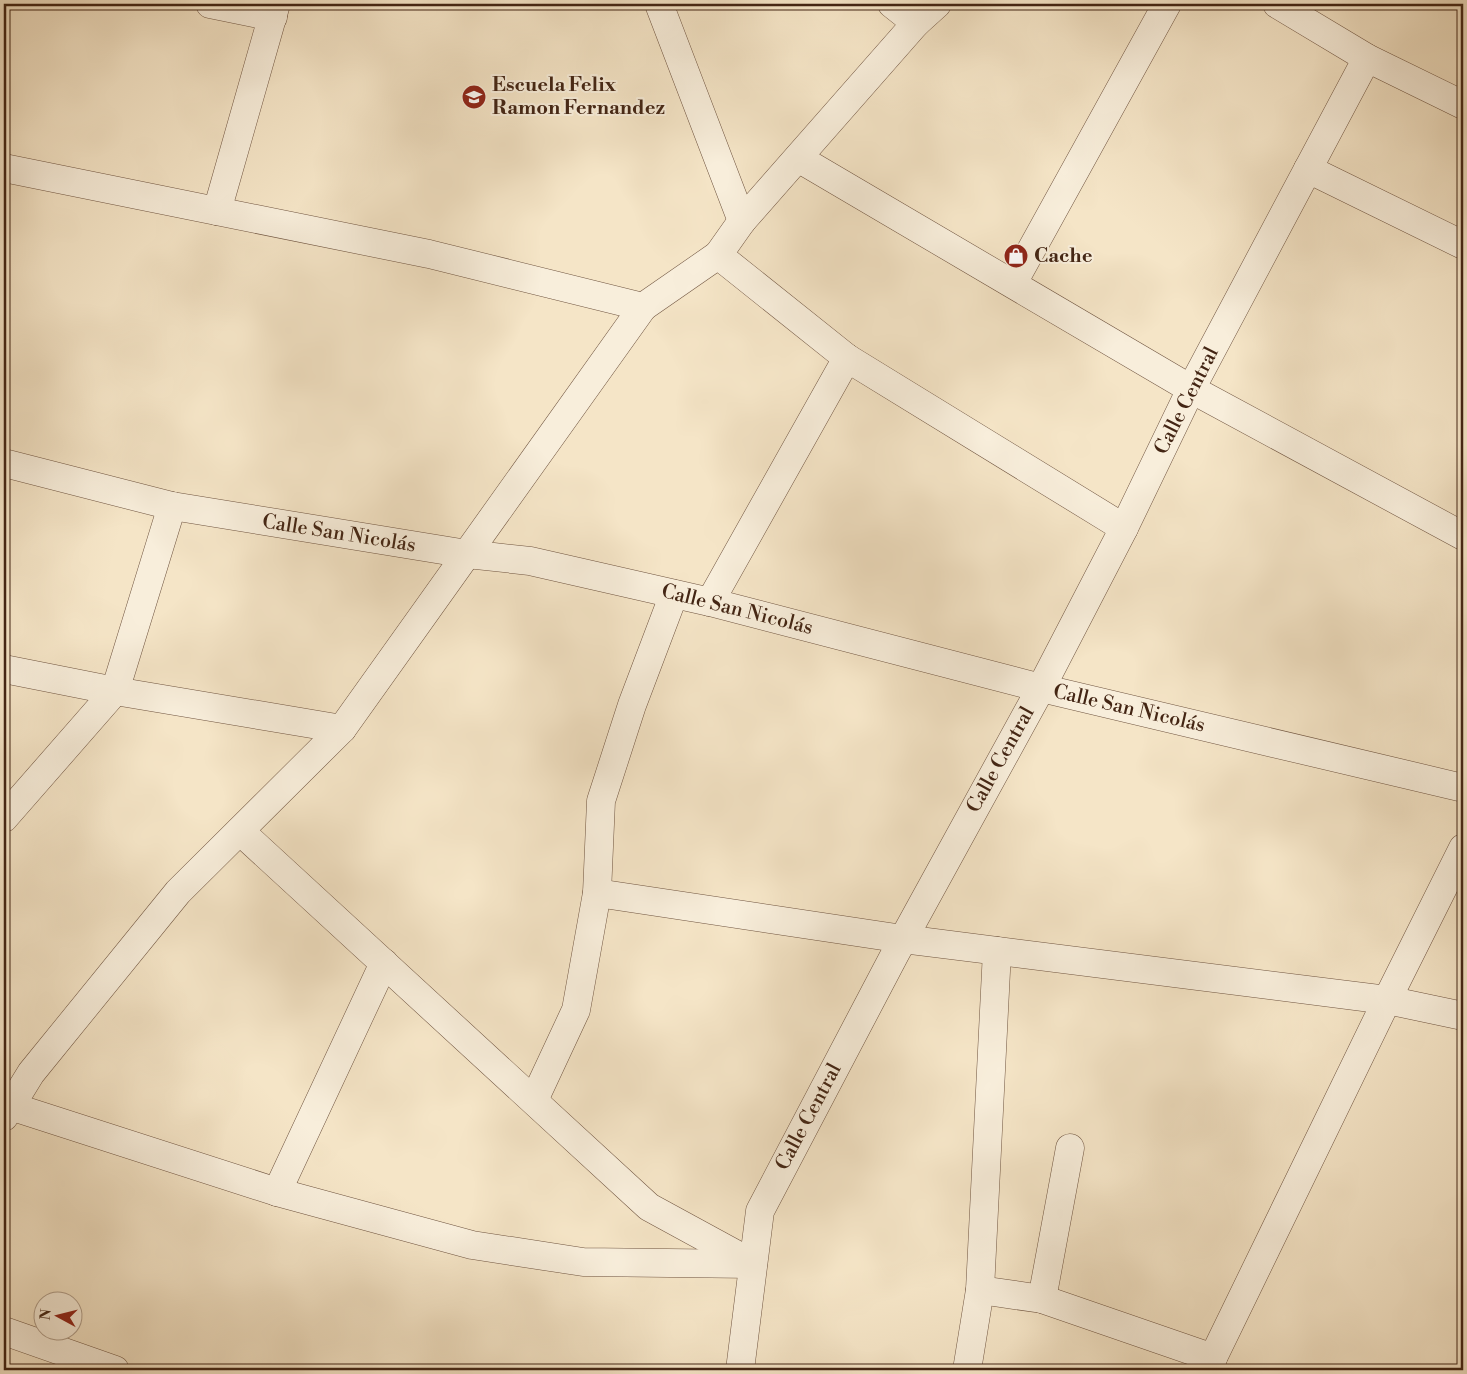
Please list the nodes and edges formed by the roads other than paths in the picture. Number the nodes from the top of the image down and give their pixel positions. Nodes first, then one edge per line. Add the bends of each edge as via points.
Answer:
1 (210, 4) edge
2 (659, 4) edge
3 (892, 4) edge
4 (937, 4) edge
5 (1167, 4) edge
6 (1276, 4) edge
7 (275, 10) edge
8 (916, 23) junction
9 (1367, 58) junction
10 (1463, 106) edge
11 (798, 158) junction
12 (4, 168) edge
13 (1308, 169) junction
14 (217, 211) junction
15 (742, 221) junction
16 (1463, 245) edge
17 (718, 255) junction
18 (1013, 283) junction
19 (642, 307) junction
20 (847, 358) junction
21 (1192, 389) junction
22 (4, 462) edge
23 (172, 506) junction
24 (1124, 528) junction
25 (1463, 536) edge
26 (467, 554) junction
27 (674, 594) junction
28 (710, 602) junction
29 (4, 669) edge
30 (1041, 688) junction
31 (115, 691) junction
32 (342, 729) junction
33 (1463, 788) edge
34 (4, 818) edge
35 (240, 831) junction
36 (1463, 848) edge
37 (597, 893) junction
38 (903, 940) junction
39 (997, 951) junction
40 (384, 963) junction
41 (1387, 1000) junction
42 (1463, 1016) edge
43 (534, 1100) junction
44 (7, 1111) edge
45 (1070, 1148) dead end
46 (277, 1192) junction
47 (753, 1264) junction
48 (980, 1290) junction
49 (1042, 1299) junction
50 (4, 1331) edge
51 (1210, 1364) edge
52 (115, 1370) edge
53 (740, 1370) edge
54 (967, 1370) edge

1 - 7 street
2 - 15 street
3 - 8 street
4 - 8 street
5 - 18 street
6 - 9 street
7 - 14 street
8 - 11 street
9 - 10 street
9 - 13 street, Calle Central
11 - 15 street
11 - 18 street
12 - 14 street
13 - 16 street
13 - 21 street, Calle Central
14 - 19 street via 429,254
15 - 17 street
17 - 19 street
17 - 20 street
18 - 21 street
19 - 26 street
20 - 24 street
20 - 28 street
21 - 24 street, Calle Central
21 - 25 street
22 - 23 street, Calle San Nicolás
23 - 26 street, Calle San Nicolás
23 - 31 street
24 - 30 street, Calle Central
26 - 27 street, Calle San Nicolás via 530,560
26 - 32 street
27 - 28 street, Calle San Nicolás
27 - 37 street via 632,706 602,801
28 - 30 street, Calle San Nicolás
29 - 31 street
30 - 33 street, Calle San Nicolás
30 - 38 street, Calle Central
31 - 32 street
31 - 34 street
32 - 35 street
35 - 40 street
35 - 44 street via 178,892 31,1074
36 - 41 street
37 - 38 street
37 - 43 street via 576,1010
38 - 39 street
38 - 47 street, Calle Central via 760,1211
39 - 41 street
39 - 48 street
40 - 43 street
40 - 46 street
41 - 42 street
41 - 51 street
43 - 47 street via 649,1207
44 - 46 street
45 - 49 street
46 - 47 street via 472,1245 509,1251 583,1262
47 - 53 street, Calle Central
48 - 49 street
48 - 54 street
49 - 51 street
50 - 52 street

